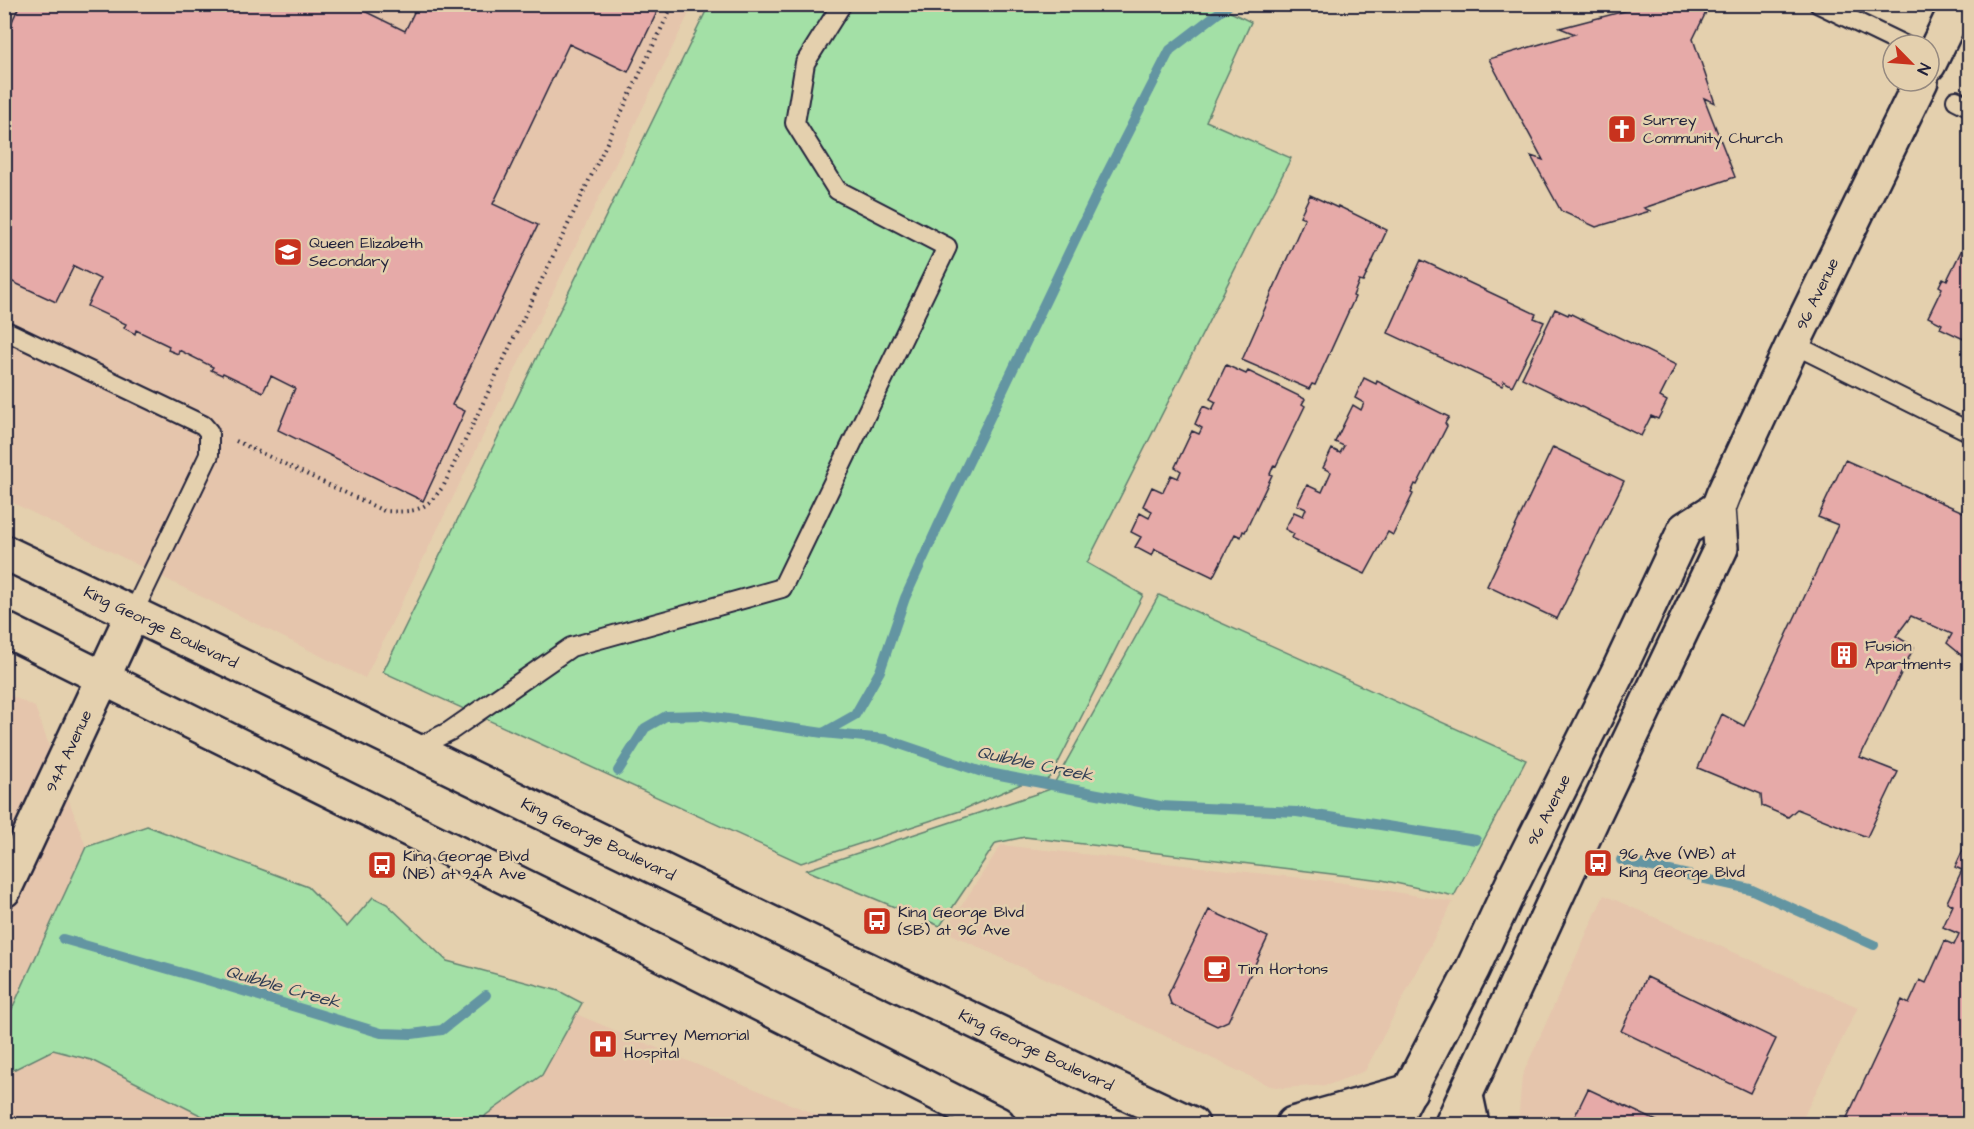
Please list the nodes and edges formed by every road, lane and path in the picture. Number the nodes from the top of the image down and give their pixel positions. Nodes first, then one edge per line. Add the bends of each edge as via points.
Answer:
1 (673, 4) edge
2 (842, 4) edge
3 (1819, 4) edge
4 (1958, 4) edge
5 (1940, 33) edge
6 (1881, 38) edge
7 (1908, 93) edge
8 (4, 330) edge
9 (1793, 344) junction
10 (203, 425) junction
11 (1970, 432) edge
12 (1718, 508) junction
13 (4, 552) edge
14 (133, 613) junction
15 (4, 629) edge
16 (102, 678) junction
17 (414, 749) junction
18 (4, 890) edge
19 (1410, 1091) junction
20 (1463, 1115) edge
21 (998, 1125) edge
22 (1192, 1125) edge
23 (1293, 1125) edge
24 (1392, 1125) edge

1 - 10 path via 434,500 421,509 384,511
2 - 17 lane via 805,63 795,123 837,190 947,247 782,588 571,646 450,730
3 - 6 lane
4 - 5 main road, 96 Avenue
7 - 9 main road, 96 Avenue
8 - 10 lane
9 - 11 lane
9 - 12 main road, 96 Avenue
10 - 14 lane via 208,432 209,455
12 - 19 main road, 96 Avenue via 1685,529
12 - 20 main road, 96 Avenue via 1721,548 1593,817
13 - 14 main road, King George Boulevard
14 - 16 main road, 94A Avenue
14 - 17 main road, King George Boulevard
15 - 16 main road
16 - 18 main road, 94A Avenue
16 - 21 main road
17 - 22 main road, King George Boulevard
19 - 23 main road
19 - 24 main road, 96 Avenue

